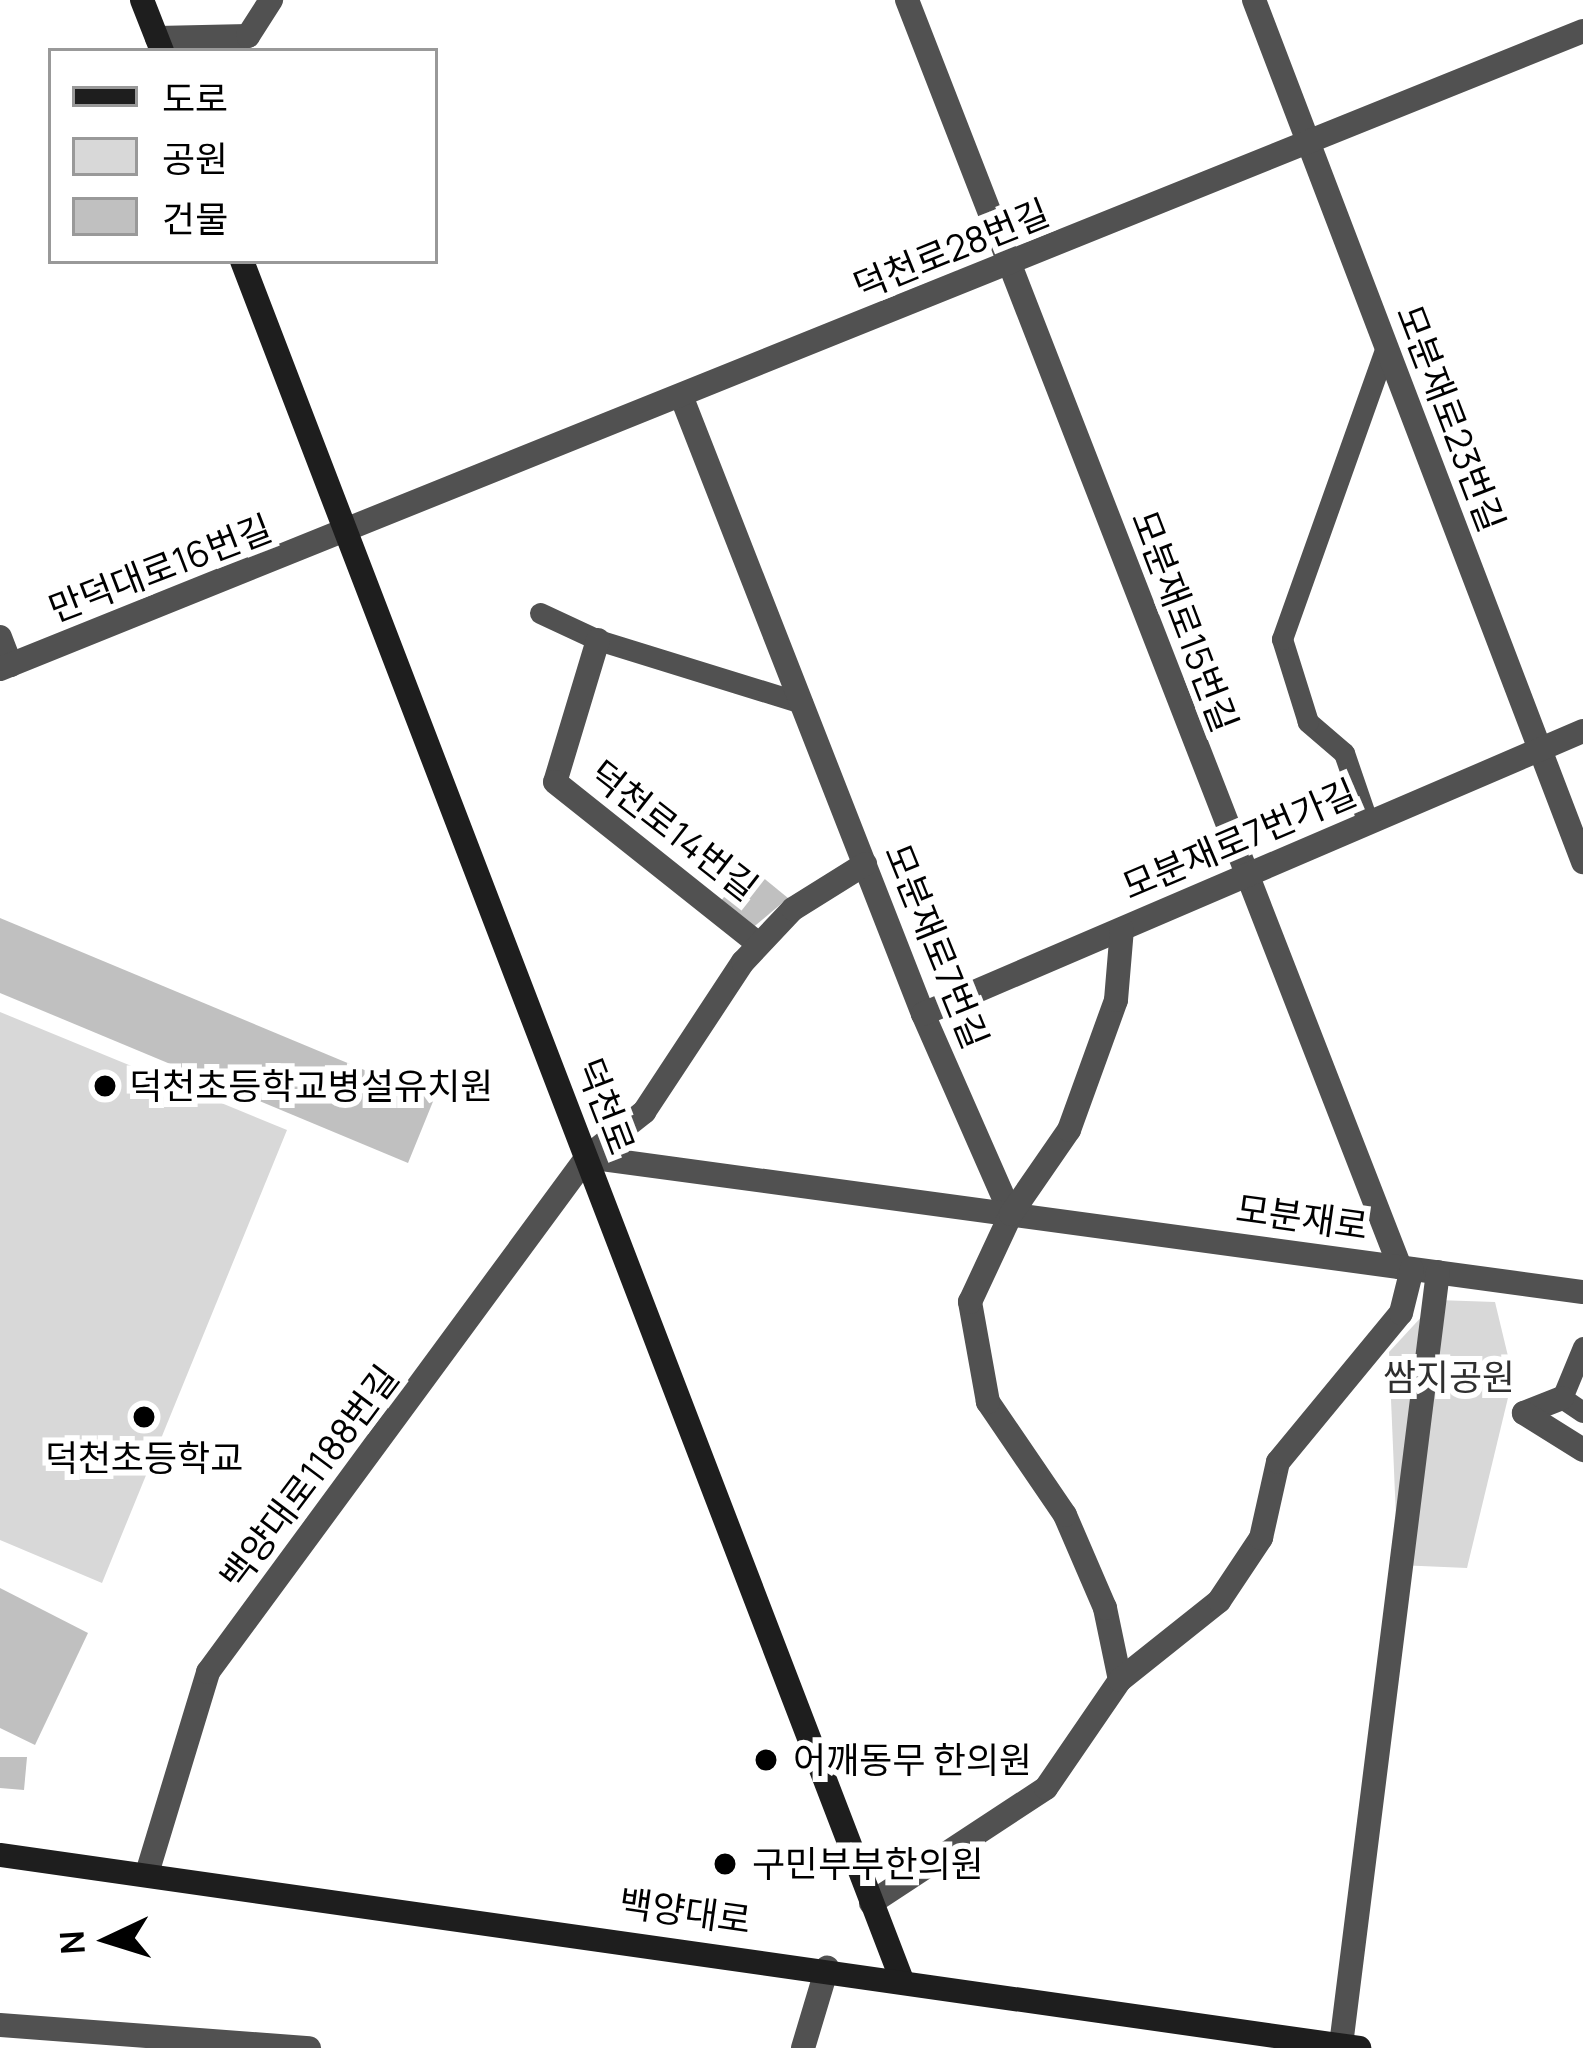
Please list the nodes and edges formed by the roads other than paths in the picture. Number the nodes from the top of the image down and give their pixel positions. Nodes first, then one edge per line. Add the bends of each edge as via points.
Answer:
1 (142, 0) edge
2 (271, 0) edge
3 (908, 0) edge
4 (1253, 0) edge
5 (1583, 32) edge
6 (160, 44) edge
7 (1308, 143) junction
8 (243, 264) edge
9 (1009, 265) junction
10 (1385, 347) junction
11 (682, 398) junction
12 (346, 534) junction
13 (540, 613) dead end
14 (0, 637) edge
15 (598, 640) junction
16 (5, 667) edge
17 (802, 703) junction
18 (1583, 731) edge
19 (1539, 750) junction
20 (1368, 823) junction
21 (1583, 862) edge
22 (865, 864) junction
23 (1245, 876) junction
24 (1122, 929) junction
25 (759, 944) junction
26 (923, 1014) junction
27 (587, 1157) junction
28 (1011, 1214) junction
29 (1417, 1269) junction
30 (1583, 1292) edge
31 (1583, 1347) edge
32 (1572, 1405) edge
33 (1583, 1450) edge
34 (1120, 1680) junction
35 (0, 1855) edge
36 (148, 1870) junction
37 (871, 1903) junction
38 (827, 1968) junction
39 (901, 1978) junction
40 (0, 2024) edge
41 (1350, 2047) edge
42 (309, 2048) edge
43 (803, 2048) edge

1 - 6 main road
2 - 6 street via 248,36
3 - 9 street, 모분재로15번길
4 - 7 street, 모분재로23번길
5 - 7 street, 덕천로28번길
7 - 9 street, 덕천로28번길
7 - 10 street, 모분재로23번길
8 - 12 main road, 덕천로
9 - 11 street, 덕천로28번길
9 - 23 street, 모분재로15번길
10 - 19 street, 모분재로23번길
10 - 20 lane via 1282,639 1308,722 1344,753
11 - 12 street, 덕천로28번길
11 - 17 street, 모분재로7번길
12 - 16 street, 만덕대로16번길
12 - 27 main road, 덕천로
13 - 15 lane
14 - 16 street
15 - 17 lane
15 - 25 street, 덕천로14번길 via 555,782
17 - 22 street, 모분재로7번길
18 - 19 street, 모분재로7번가길
19 - 20 street, 모분재로7번가길
19 - 21 street, 모분재로23번길
20 - 23 street, 모분재로7번가길
22 - 25 street via 793,909
22 - 26 street, 모분재로7번길
23 - 24 street, 모분재로7번가길
23 - 29 street, 모분재로15번길
24 - 26 street, 모분재로7번가길
24 - 28 street via 1116,1000 1069,1130
25 - 27 street, 덕천로14번길 via 644,1112
26 - 28 street, 모분재로7번길
27 - 28 street, 모분재로
27 - 36 street, 백양대로1188번길 via 208,1672
27 - 37 main road, 덕천로
28 - 29 street, 모분재로
28 - 34 street via 970,1302 988,1402 1065,1515 1105,1608
29 - 30 street, 모분재로
29 - 34 street via 1401,1313 1278,1462 1262,1538 1219,1601
29 - 41 street
31 - 32 lane
32 - 33 street via 1524,1413
34 - 37 street via 1046,1788
35 - 36 main road, 백양대로
36 - 38 main road, 백양대로
37 - 39 main road, 덕천로
38 - 39 main road, 백양대로
38 - 43 street
39 - 41 main road, 백양대로
40 - 42 street

